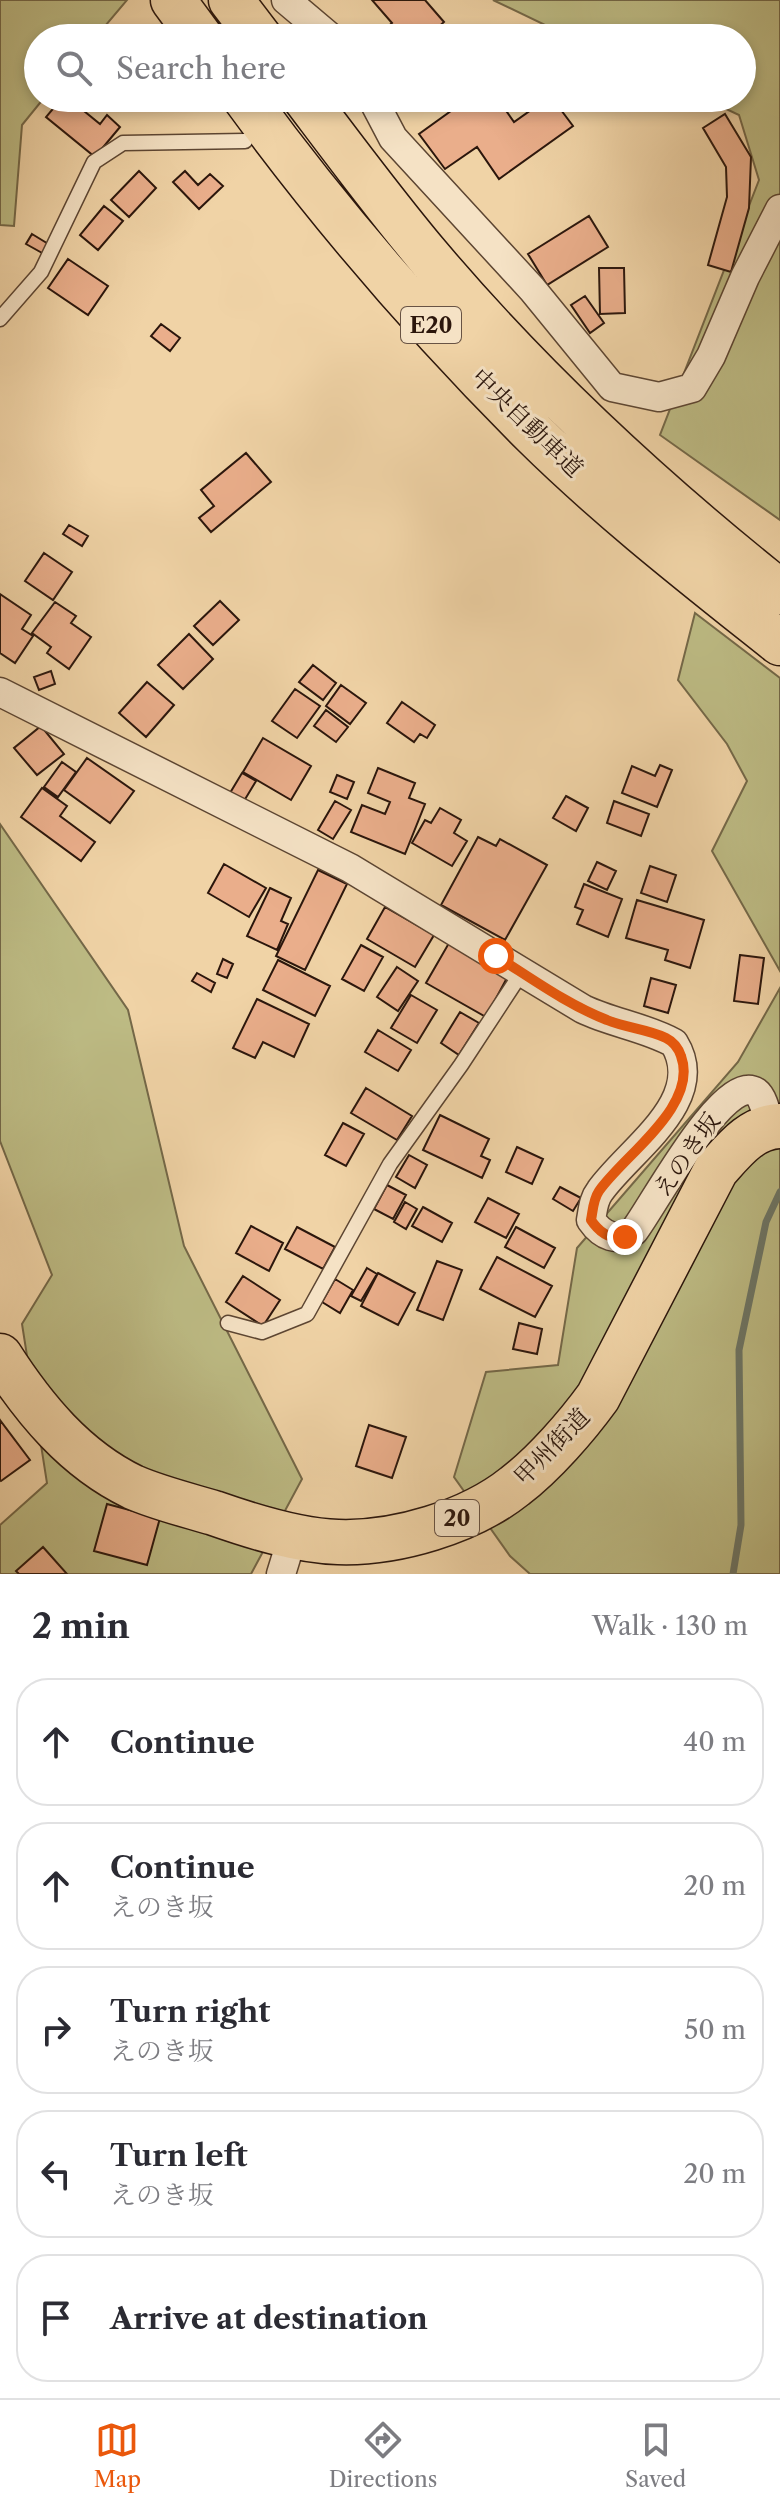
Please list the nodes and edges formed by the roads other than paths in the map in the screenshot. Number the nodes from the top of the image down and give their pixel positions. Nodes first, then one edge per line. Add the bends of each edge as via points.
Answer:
1 (173, 0) edge
2 (231, 0) edge
3 (286, 0) edge
4 (191, 24) edge
5 (249, 24) edge
6 (314, 24) edge
7 (256, 112) edge
8 (316, 112) edge
9 (379, 112) edge
10 (245, 141) dead end
11 (780, 209) edge
12 (0, 319) edge
13 (654, 515) junction
14 (780, 592) edge
15 (780, 643) edge
16 (0, 692) edge
17 (522, 972) junction
18 (775, 1126) edge
19 (228, 1323) dead end
20 (0, 1356) edge
21 (287, 1554) edge

1 - 4 highway
2 - 5 highway
3 - 6 street
7 - 13 highway, 中央自動車道 / E20 via 406,297 536,435
8 - 13 highway, 中央自動車道 / E20 via 428,256 578,416
9 - 11 street via 393,138 532,289 612,387 659,397 692,388
10 - 12 lane via 123,143 94,162 41,272
13 - 14 highway, 中央自動車道 / E20
13 - 15 highway, 中央自動車道 / E20
16 - 17 street via 350,868
17 - 18 street, えのき坂 via 583,1009 674,1043 683,1063 685,1076 676,1098 652,1134 599,1191 591,1220 598,1230 618,1239 634,1231 706,1121 738,1092 759,1095
17 - 19 lane via 390,1164 307,1314 262,1332
18 - 21 highway, 甲州街道 / 20 via 744,1139 716,1170 598,1397 515,1487 418,1533
20 - 21 highway, 甲州街道 / 20 via 49,1424 103,1471 135,1488 255,1527

